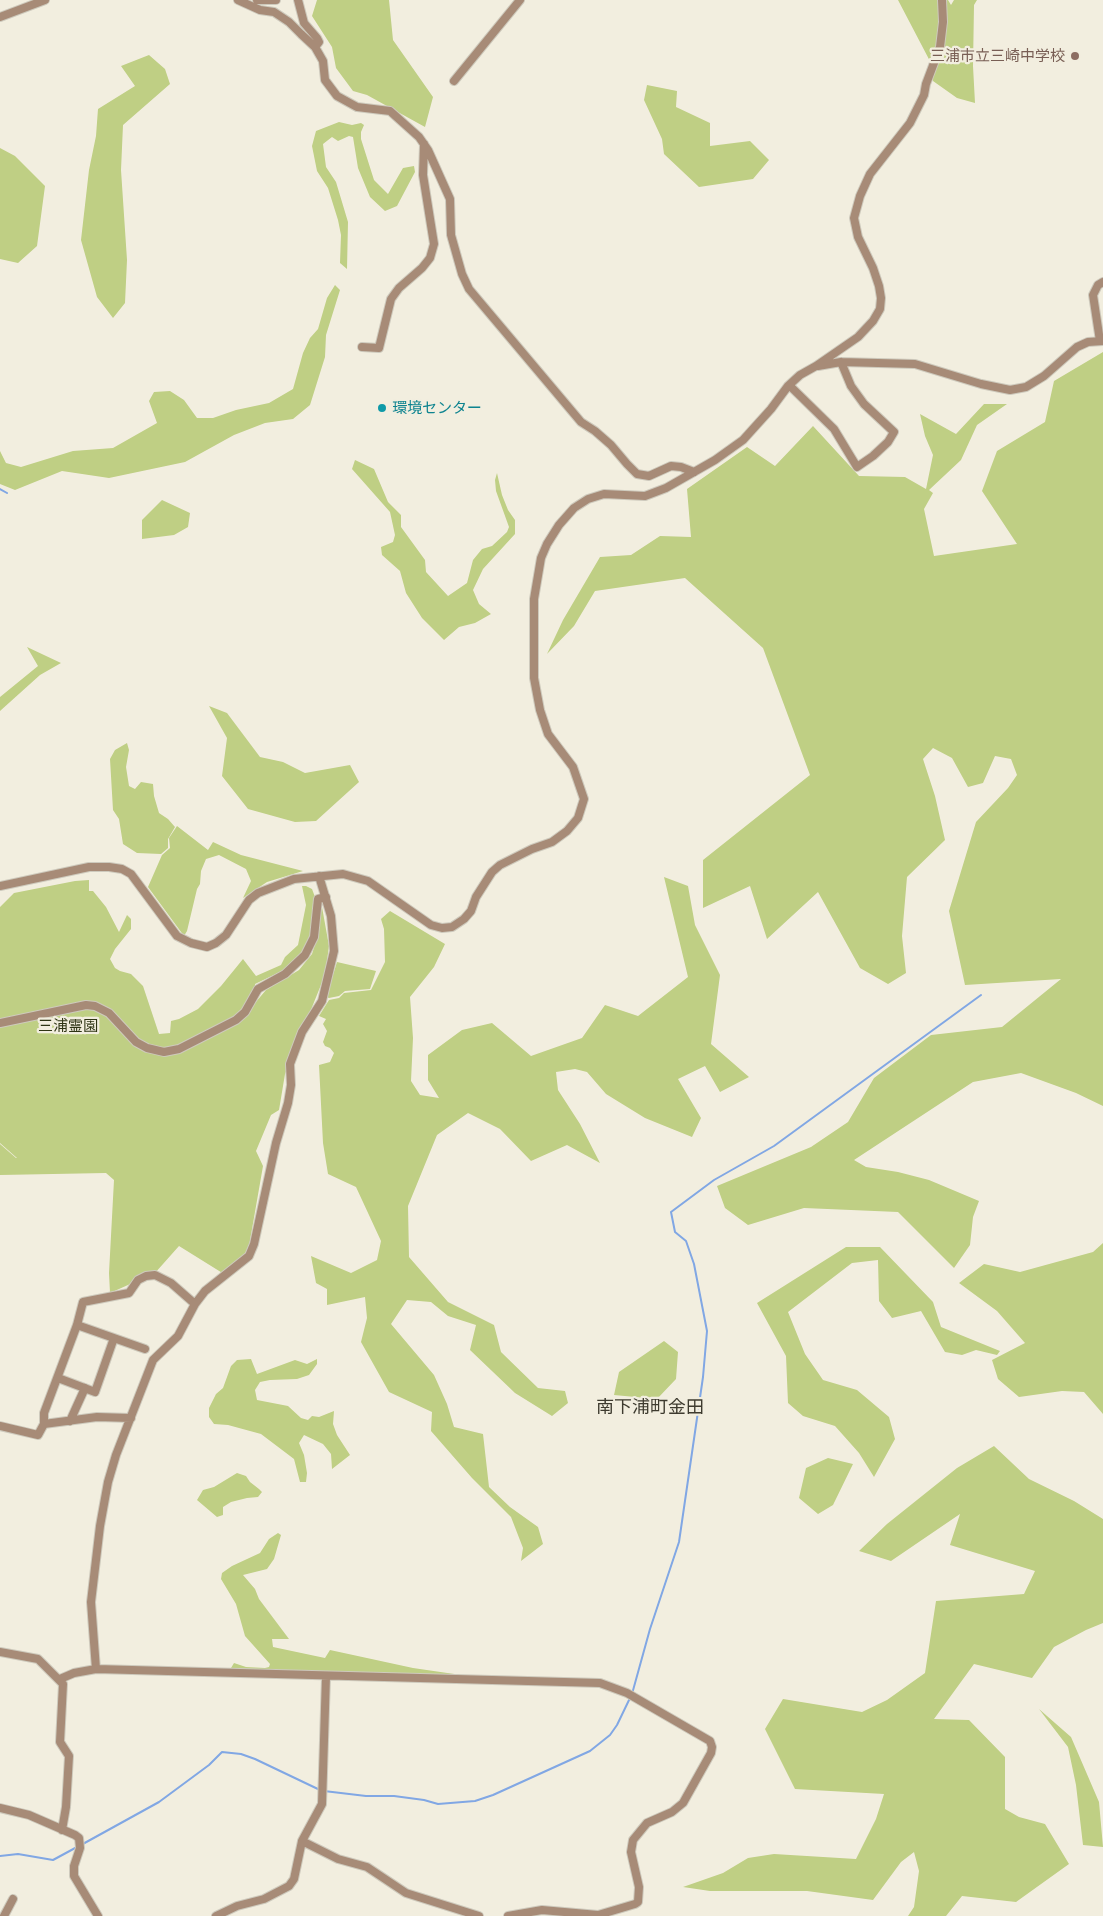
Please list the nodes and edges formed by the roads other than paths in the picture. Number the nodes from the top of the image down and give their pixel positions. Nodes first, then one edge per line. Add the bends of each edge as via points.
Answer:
1 (45, 0) edge
2 (238, 0) edge
3 (257, 0) edge
4 (276, 0) edge
5 (298, 0) edge
6 (520, 0) edge
7 (942, 0) edge
8 (0, 17) edge
9 (315, 47) junction
10 (454, 81) dead end
11 (424, 144) junction
12 (1103, 282) edge
13 (1101, 341) edge
14 (362, 347) dead end
15 (841, 362) junction
16 (816, 366) junction
17 (789, 385) junction
18 (694, 472) junction
19 (319, 876) junction
20 (0, 886) edge
21 (326, 898) junction
22 (0, 1023) edge
23 (195, 1304) junction
24 (77, 1325) junction
25 (114, 1338) junction
26 (145, 1349) dead end
27 (58, 1378) junction
28 (85, 1388) junction
29 (131, 1418) junction
30 (70, 1421) junction
31 (44, 1424) junction
32 (0, 1426) edge
33 (0, 1652) edge
34 (96, 1669) junction
35 (326, 1676) junction
36 (60, 1679) junction
37 (0, 1808) edge
38 (62, 1830) junction
39 (302, 1841) junction
40 (13, 1899) dead end
41 (4, 1916) edge
42 (98, 1916) edge
43 (216, 1916) edge
44 (479, 1916) edge
45 (508, 1916) edge

1 - 8 street
2 - 9 street via 283,17
3 - 4 street
5 - 9 street via 304,23 318,38
6 - 10 street
7 - 16 street via 940,47 924,95 910,123 870,174 854,218 858,237 879,286 880,309 874,321 858,337
9 - 11 street via 323,61 325,80 337,96 357,107 390,111
11 - 14 street via 423,176 434,244 430,258 391,299 379,348
11 - 18 street via 450,200 451,235 462,274 468,289 485,310 581,422 612,445 637,474 648,476 671,466
12 - 13 street via 1093,295
13 - 15 street via 1088,342 1044,376 1026,387 1010,390 915,364
15 - 16 street
15 - 17 street via 851,386 864,404 894,432 888,442 857,467 834,429
16 - 17 street
17 - 18 street via 743,440
18 - 19 street via 645,496 604,494 588,499 574,508 559,525 540,558 534,599 534,678 548,734 573,767 584,799 578,818 567,831 492,872 471,911 452,927 431,925 368,881 343,874
19 - 20 street via 294,879 258,893 249,900 226,935 207,947 177,936 131,874 122,869 89,867
19 - 21 street
21 - 22 street via 318,899 314,937 305,955 284,974 258,989 245,1012 236,1020 179,1049 164,1052 147,1048 136,1042 109,1013 96,1006 86,1005
21 - 23 street via 334,951 322,1001 302,1032 290,1064 288,1103 254,1244 249,1256 205,1291
23 - 24 street via 171,1283 155,1275 146,1276 138,1280 129,1294 83,1302
23 - 29 street via 178,1336 153,1360
24 - 25 street
24 - 27 street
25 - 26 street
25 - 28 street via 95,1392
27 - 28 street
27 - 31 street via 44,1413
28 - 30 street
29 - 30 street via 97,1417
29 - 34 street via 108,1482 100,1526 91,1602
30 - 31 street
31 - 32 street via 38,1435
33 - 36 street via 38,1659
34 - 35 street
34 - 36 street via 74,1672
35 - 39 street via 322,1804
35 - 45 street via 600,1683 631,1695 710,1741 710,1753 683,1803 672,1812 647,1823 633,1840 631,1852 639,1887 638,1902 598,1915 542,1910
36 - 38 street via 63,1684 60,1742 69,1756
37 - 38 street via 29,1815
38 - 42 street via 79,1838 74,1876
39 - 43 street via 290,1886
39 - 44 street via 338,1859 367,1867 406,1893
40 - 41 street

